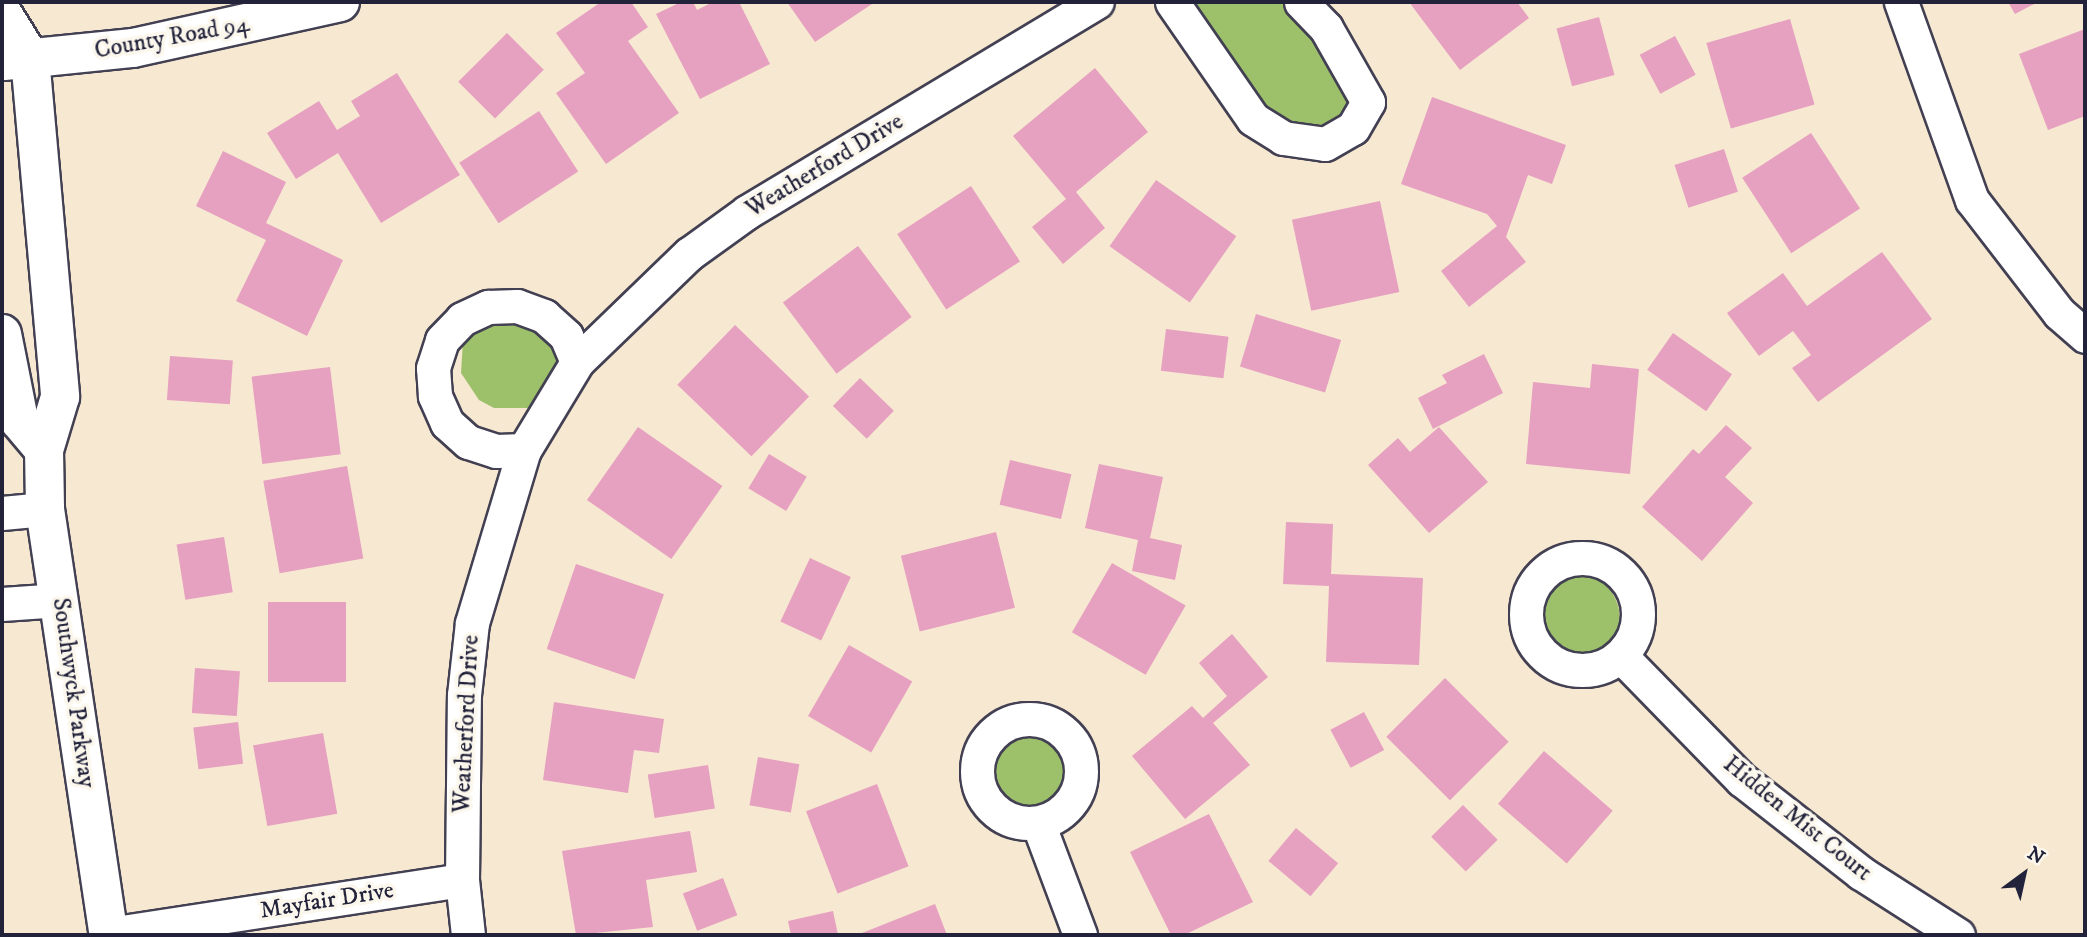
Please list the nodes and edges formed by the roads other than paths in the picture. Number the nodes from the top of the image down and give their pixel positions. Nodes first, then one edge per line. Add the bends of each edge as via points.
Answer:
1 (340, 2) edge
2 (1097, 2) edge
3 (1172, 2) edge
4 (1301, 2) edge
5 (1901, 2) edge
6 (2, 13) edge
7 (16, 60) edge
8 (2, 334) edge
9 (2085, 335) edge
10 (578, 362) junction
11 (44, 450) junction
12 (524, 450) junction
13 (45, 509) junction
14 (2, 513) edge
15 (60, 600) junction
16 (2, 604) edge
17 (1621, 656) dead end
18 (1038, 822) dead end
19 (462, 880) junction
20 (109, 934) edge
21 (468, 935) edge
22 (1080, 935) edge
23 (1958, 935) edge

1 - 7 street, County Road 94 via 133,48
2 - 10 street, Weatherford Drive via 747,212 689,254
3 - 4 street via 1253,119 1283,138 1325,144 1353,128 1367,102 1326,28
5 - 9 street via 1972,200 2059,313
6 - 7 street, Southwyck Parkway
7 - 11 street, Southwyck Parkway via 60,397
8 - 11 street via 19,420
10 - 12 street, Weatherford Drive
10 - 12 street via 566,336 544,316 517,306 488,307 442,340 433,368 435,396 447,423 468,442 496,451
11 - 13 street, Southwyck Parkway
12 - 19 street, Weatherford Drive via 472,623 464,695
13 - 14 street
13 - 15 street, Southwyck Parkway
15 - 16 street
15 - 20 street, Southwyck Parkway
17 - 23 street, Hidden Mist Court via 1742,780 1861,873
18 - 22 street
19 - 20 street, Mayfair Drive
19 - 21 street, Weatherford Drive

